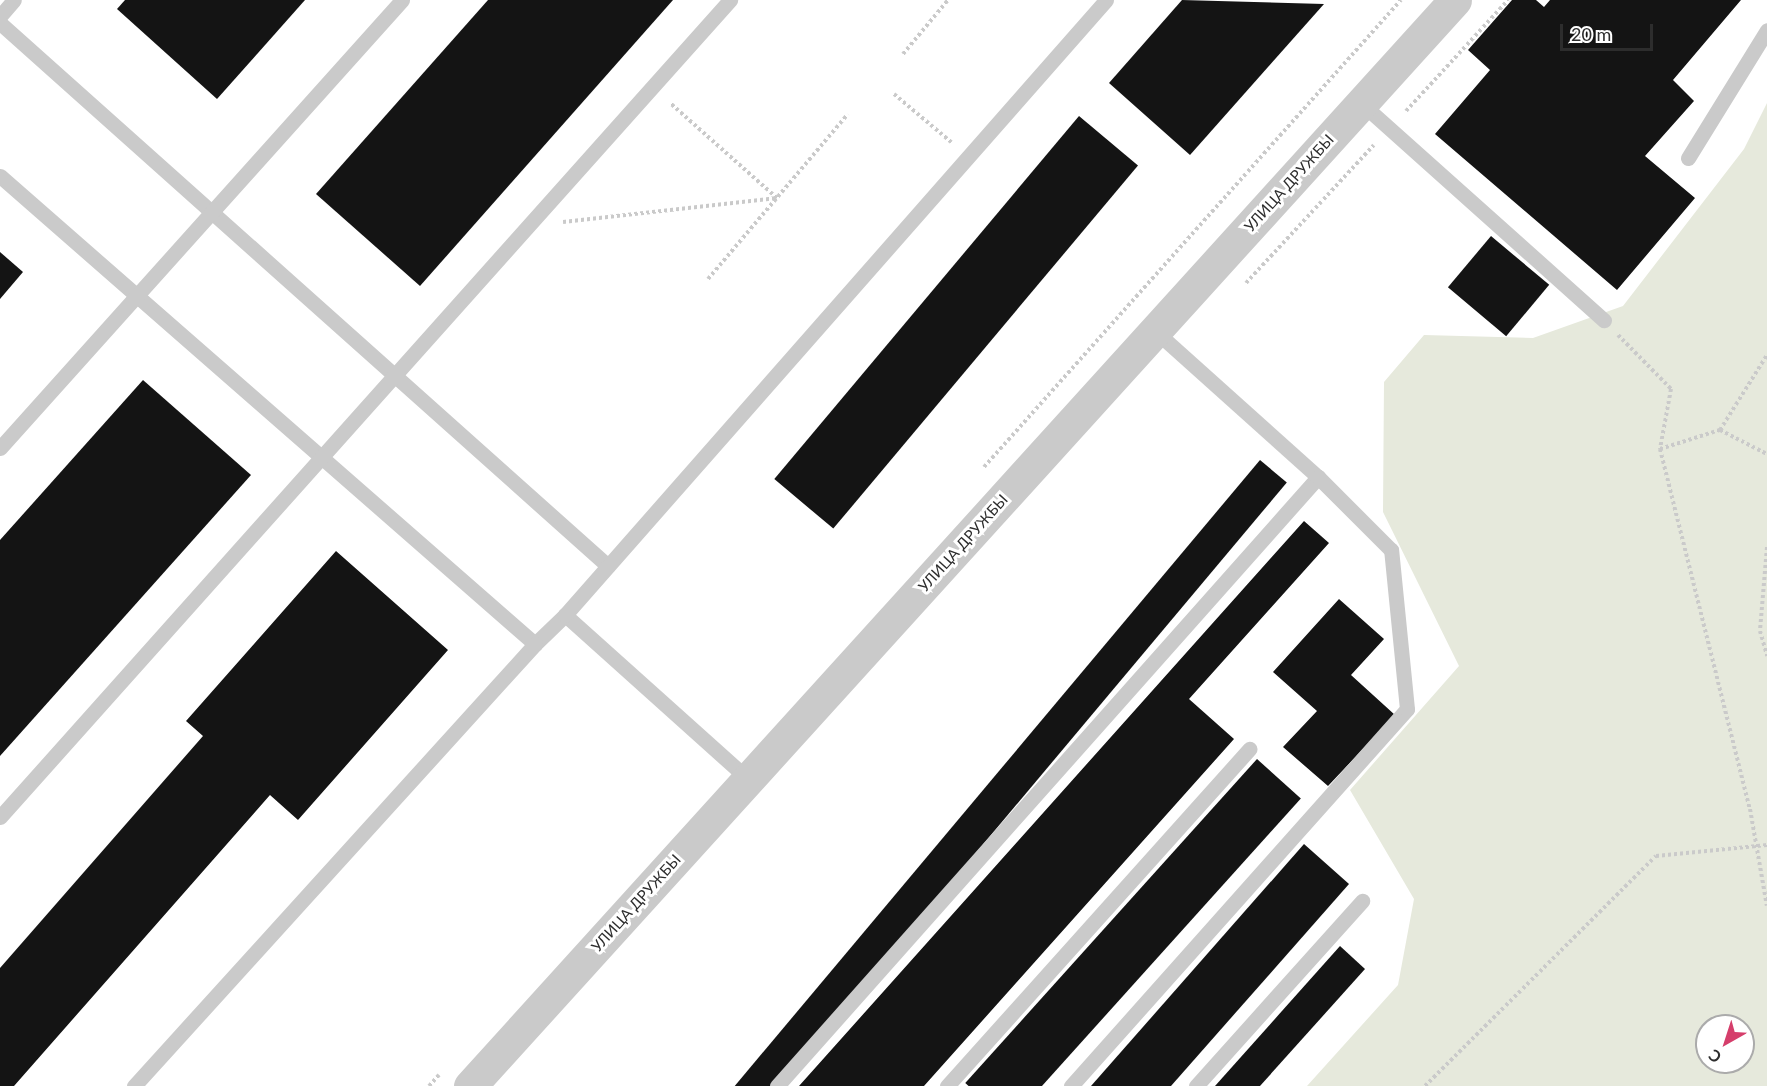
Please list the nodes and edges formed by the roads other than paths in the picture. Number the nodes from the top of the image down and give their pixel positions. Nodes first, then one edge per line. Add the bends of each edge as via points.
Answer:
1 (14, 0) edge
2 (402, 0) edge
3 (730, 0) edge
4 (1106, 0) edge
5 (1455, 0) edge
6 (0, 16) edge
7 (0, 23) edge
8 (1767, 30) edge
9 (1361, 103) junction
10 (1688, 158) dead end
11 (0, 176) edge
12 (213, 213) junction
13 (138, 296) junction
14 (1604, 320) road end
15 (1155, 331) junction
16 (394, 374) junction
17 (0, 448) edge
18 (320, 457) junction
19 (1318, 477) junction
20 (608, 566) junction
21 (565, 615) junction
22 (534, 644) junction
23 (1249, 749) dead end
24 (748, 779) junction
25 (0, 817) edge
26 (1362, 901) dead end
27 (134, 1086) edge
28 (470, 1086) edge
29 (777, 1086) edge
30 (947, 1086) edge
31 (1071, 1086) edge
32 (1196, 1086) edge

1 - 6 lane
2 - 12 lane
3 - 16 lane
4 - 20 lane
5 - 9 street, УЛИЦА ДРУЖБЫ
7 - 12 lane
8 - 10 lane
9 - 14 lane
9 - 15 street, УЛИЦА ДРУЖБЫ
11 - 13 lane
12 - 13 lane
12 - 16 lane
13 - 17 lane
13 - 18 lane
15 - 19 lane
15 - 24 street, УЛИЦА ДРУЖБЫ
16 - 18 lane
16 - 20 lane
18 - 22 lane
18 - 25 lane
19 - 29 lane
19 - 31 lane via 1391,550 1407,709
20 - 21 lane
21 - 22 lane
21 - 24 lane
22 - 27 lane
23 - 30 lane
24 - 28 street, УЛИЦА ДРУЖБЫ
26 - 32 lane

